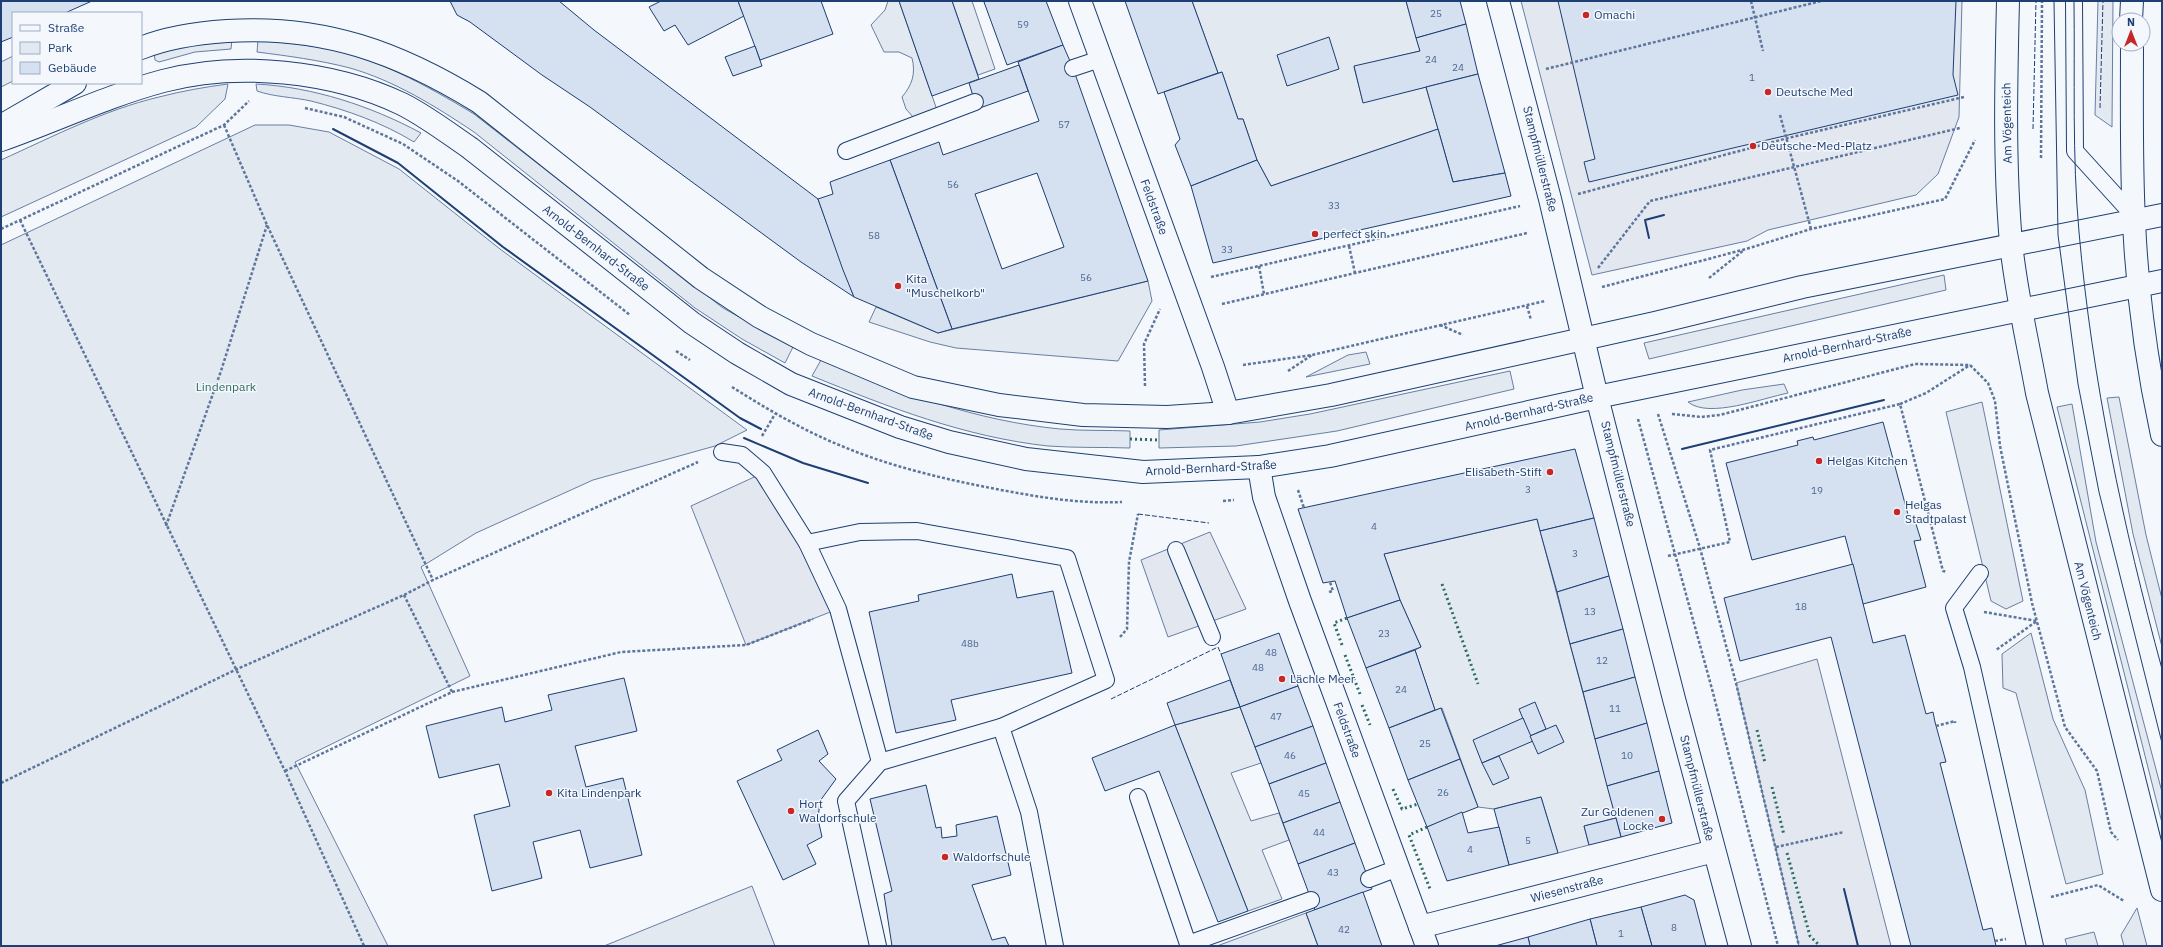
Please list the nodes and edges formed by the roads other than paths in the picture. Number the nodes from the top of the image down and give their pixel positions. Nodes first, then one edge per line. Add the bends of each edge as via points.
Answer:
1 (1080, 1) edge
2 (1498, 1) edge
3 (2008, 1) edge
4 (2074, 1) edge
5 (2132, 1) edge
6 (2131, 12) edge
7 (142, 48) edge
8 (2132, 52) edge
9 (1100, 59) junction
10 (1073, 68) dead end
11 (73, 84) edge
12 (975, 102) dead end
13 (1, 126) edge
14 (1, 140) edge
15 (846, 150) dead end
16 (2162, 215) edge
17 (2134, 218) junction
18 (2011, 244) junction
19 (2162, 281) edge
20 (2139, 286) junction
21 (2021, 310) junction
22 (1584, 339) junction
23 (1598, 397) junction
24 (1228, 413) junction
25 (2162, 435) edge
26 (722, 452) road end
27 (1259, 467) junction
28 (807, 543) junction
29 (1176, 550) dead end
30 (1980, 573) road end
31 (1212, 637) dead end
32 (1001, 727) junction
33 (880, 762) junction
34 (1138, 797) dead end
35 (1714, 852) junction
36 (1398, 868) junction
37 (1369, 879) dead end
38 (2162, 890) edge
39 (1311, 900) dead end
40 (1424, 937) edge
41 (878, 946) edge
42 (1055, 946) edge
43 (1740, 946) edge
44 (2035, 946) edge

1 - 9 main road, Feldstraße
2 - 22 main road, Stampfmüllerstraße
3 - 18 main road, Am Vögenteich via 2006,138
4 - 17 lane via 2075,151
5 - 6 main road
7 - 24 main road via 158,41 202,33 261,30 304,32 334,38 396,59 445,82 479,102 701,278 730,298 811,344 914,387 999,405 1083,415 1168,417
8 - 17 main road
9 - 10 lane
9 - 24 main road, Feldstraße
11 - 13 main road
12 - 15 lane
14 - 27 main road, Arnold-Bernhard-Straße via 164,80 225,71 280,72 330,80 401,104 440,127 692,323 791,384 900,427 949,442 1026,459 1143,472
16 - 17 main road
17 - 18 main road
17 - 20 main road
18 - 21 main road, Am Vögenteich
18 - 22 main road via 1802,287
19 - 20 main road
20 - 21 main road
20 - 25 main road via 2154,401
21 - 23 main road, Arnold-Bernhard-Straße
21 - 38 main road, Am Vögenteich via 2039,400
22 - 23 main road, Stampfmüllerstraße
22 - 24 main road via 1331,395
23 - 27 main road, Arnold-Bernhard-Straße via 1330,456
23 - 35 main road, Stampfmüllerstraße
26 - 28 lane via 742,455 763,473
27 - 36 main road, Feldstraße via 1264,497 1297,594
28 - 32 lane via 860,532 917,530 1067,558 1106,680
28 - 33 lane via 838,609
29 - 31 lane
30 - 44 lane via 1954,608 1972,667
32 - 33 lane
32 - 42 lane via 1029,812
33 - 41 lane via 846,801
34 - 39 lane via 1188,944
35 - 40 main road, Wiesenstraße
35 - 43 main road, Stampfmüllerstraße
36 - 37 lane
36 - 40 main road, Feldstraße

